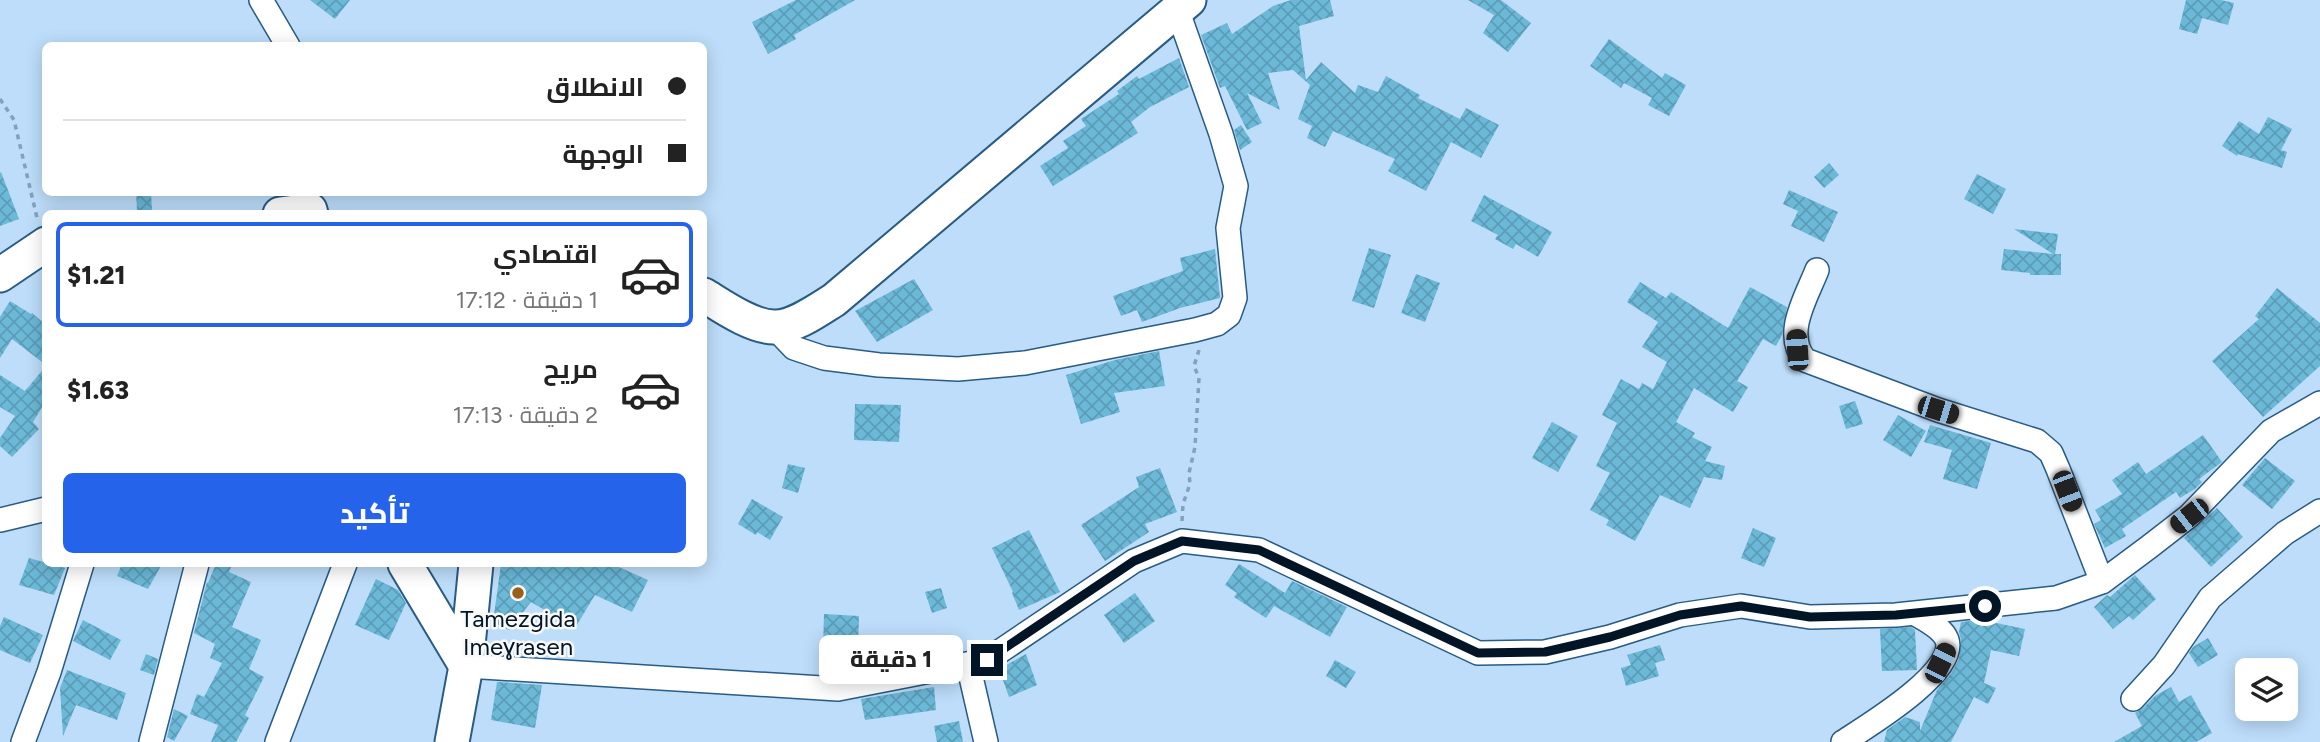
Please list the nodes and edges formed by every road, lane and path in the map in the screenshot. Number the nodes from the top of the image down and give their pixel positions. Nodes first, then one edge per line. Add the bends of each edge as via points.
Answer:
1 (261, 0) edge
2 (1183, 4) edge
3 (286, 42) edge
4 (0, 99) edge
5 (42, 235) edge
6 (42, 245) edge
7 (1817, 270) dead end
8 (0, 275) edge
9 (707, 297) edge
10 (774, 327) junction
11 (1204, 328) junction
12 (2320, 403) edge
13 (42, 510) edge
14 (2320, 511) edge
15 (0, 520) edge
16 (1182, 541) junction
17 (81, 567) edge
18 (196, 567) edge
19 (344, 567) edge
20 (407, 567) edge
21 (476, 567) edge
22 (2102, 582) junction
23 (1914, 613) junction
24 (968, 664) junction
25 (466, 666) junction
26 (2133, 699) dead end
27 (23, 742) edge
28 (151, 742) edge
29 (277, 742) edge
30 (452, 742) edge
31 (986, 742) edge
32 (1843, 742) edge

1 - 3 street
2 - 10 main road via 834,300 801,320
2 - 11 street via 1236,186 1228,229 1235,298 1229,316
4 - 5 path via 14,120
6 - 8 main road
7 - 22 street via 1795,334 1797,350 1805,360 2036,441 2051,453
9 - 10 main road via 750,320
10 - 11 street via 794,348 824,358 958,369 1026,363
11 - 16 path via 1194,366 1199,378 1195,447 1183,504
12 - 22 street via 2271,432 2189,516
13 - 15 street
14 - 26 street via 2286,533 2210,598 2164,666
16 - 23 street via 1259,550 1478,653 1545,652 1680,615 1741,606 1810,617
16 - 24 street via 1134,561 987,660
17 - 27 street
18 - 28 street
19 - 29 street
20 - 25 main road
21 - 25 main road
22 - 23 street via 2056,598
23 - 32 street via 1946,638 1948,647 1940,663 1926,683
24 - 25 street via 838,689
24 - 31 street
25 - 30 main road

